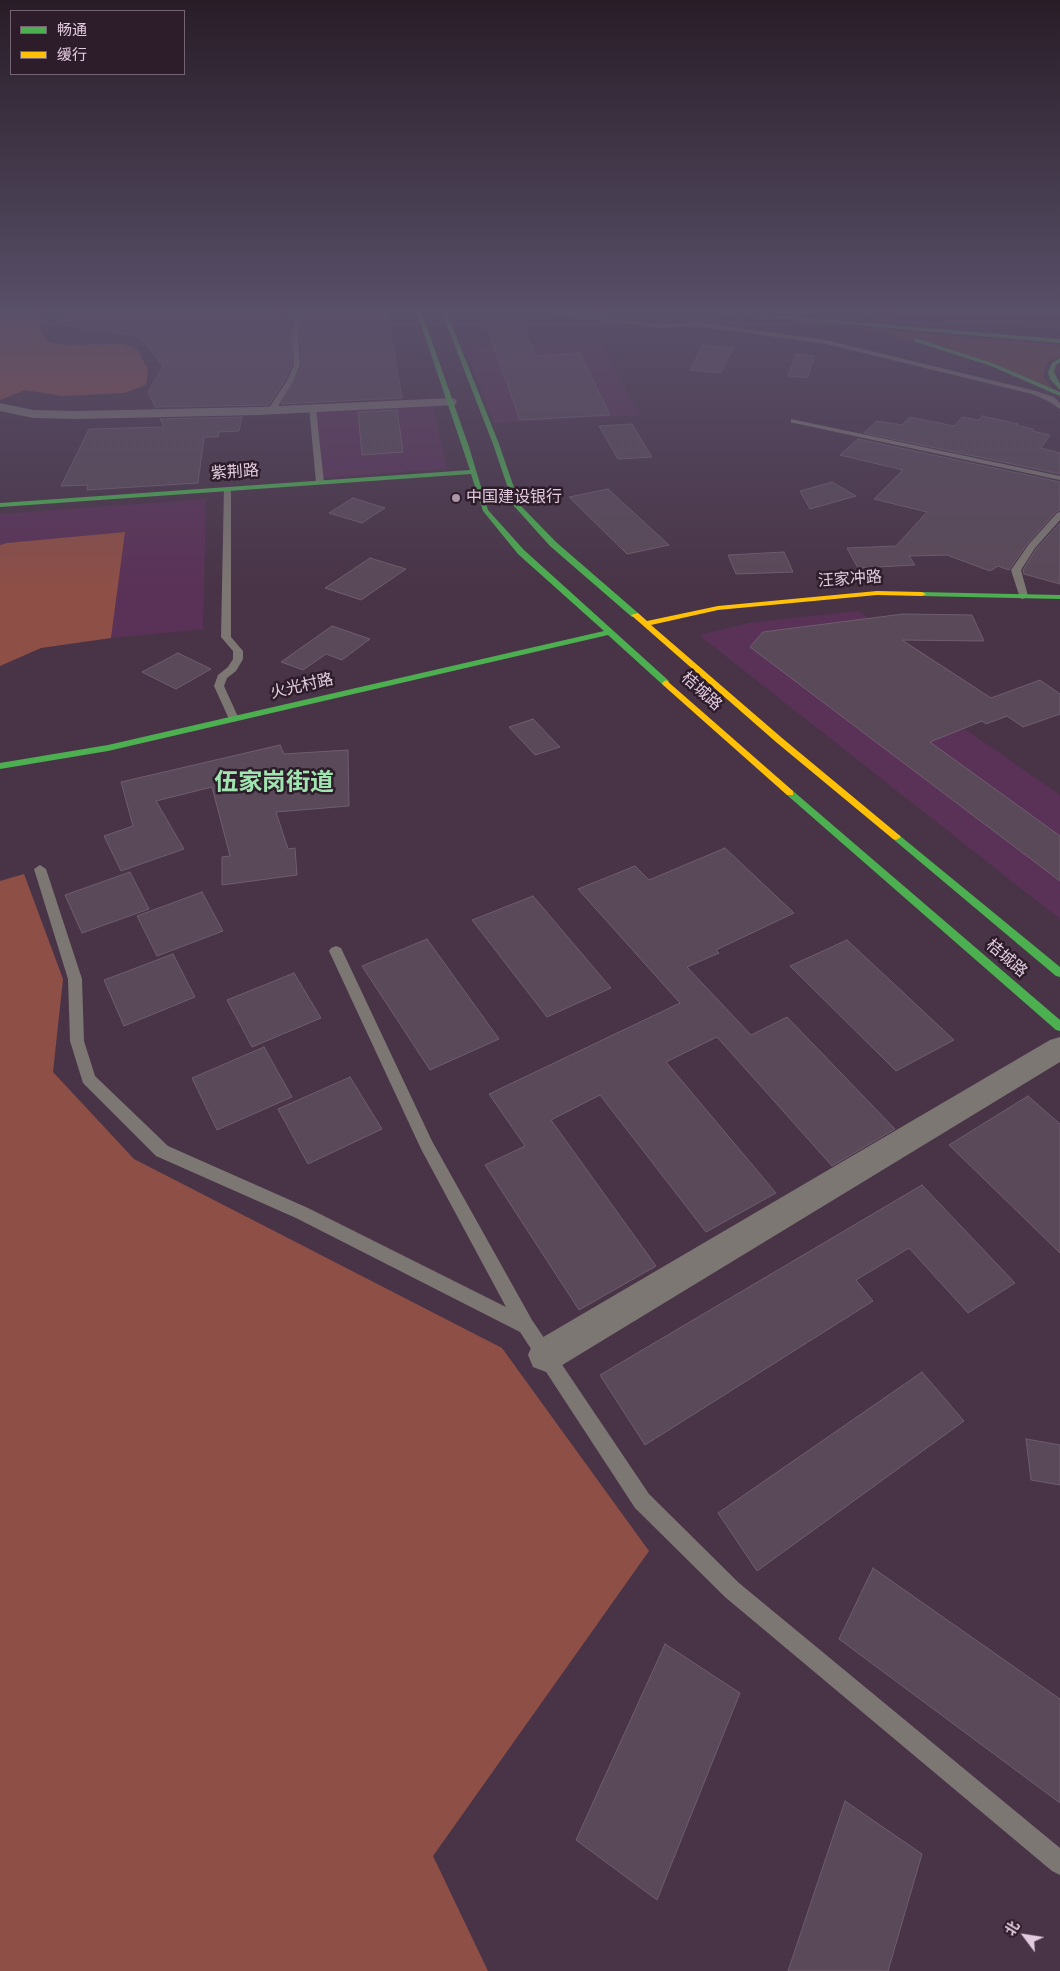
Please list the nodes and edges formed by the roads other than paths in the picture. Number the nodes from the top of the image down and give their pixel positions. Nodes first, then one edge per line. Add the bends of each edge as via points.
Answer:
1 (274, 405) edge
2 (391, 405) edge
3 (451, 405) edge
4 (481, 405) edge
5 (0, 407) edge
6 (312, 409) junction
7 (270, 411) junction
8 (794, 422) dead end
9 (472, 472) junction
10 (1060, 478) edge
11 (320, 482) junction
12 (227, 490) junction
13 (0, 505) edge
14 (1060, 514) edge
15 (1023, 596) junction
16 (1060, 597) edge
17 (646, 624) junction
18 (610, 632) junction
19 (234, 720) junction
20 (0, 766) edge
21 (40, 868) dead end
22 (336, 951) dead end
23 (1060, 972) edge
24 (1060, 1027) edge
25 (1060, 1048) edge
26 (526, 1326) junction
27 (546, 1356) junction
28 (1060, 1863) edge

1 - 7 lane
2 - 6 street
3 - 9 main road, 桔城路
4 - 17 main road, 桔城路 via 517,506 553,544
5 - 7 street via 33,414 75,415
6 - 7 street
6 - 11 lane
8 - 10 lane
9 - 11 main road, 紫荆路
9 - 18 main road, 桔城路 via 484,510 521,552
11 - 12 main road, 紫荆路
12 - 13 main road, 紫荆路
12 - 19 lane via 226,637 238,651 238,659 219,686
14 - 15 lane via 1016,570
15 - 16 main road, 汪家冲路
15 - 17 main road, 汪家冲路 via 877,593 718,608
17 - 23 main road, 桔城路 via 780,740
18 - 19 main road, 火光村路
18 - 24 main road, 桔城路 via 744,753
19 - 20 main road, 火光村路 via 108,748
21 - 26 lane via 75,979 77,1041 88,1079 162,1151 302,1213
22 - 26 lane via 426,1144
25 - 27 street
26 - 27 lane
27 - 28 lane via 642,1501 732,1590

